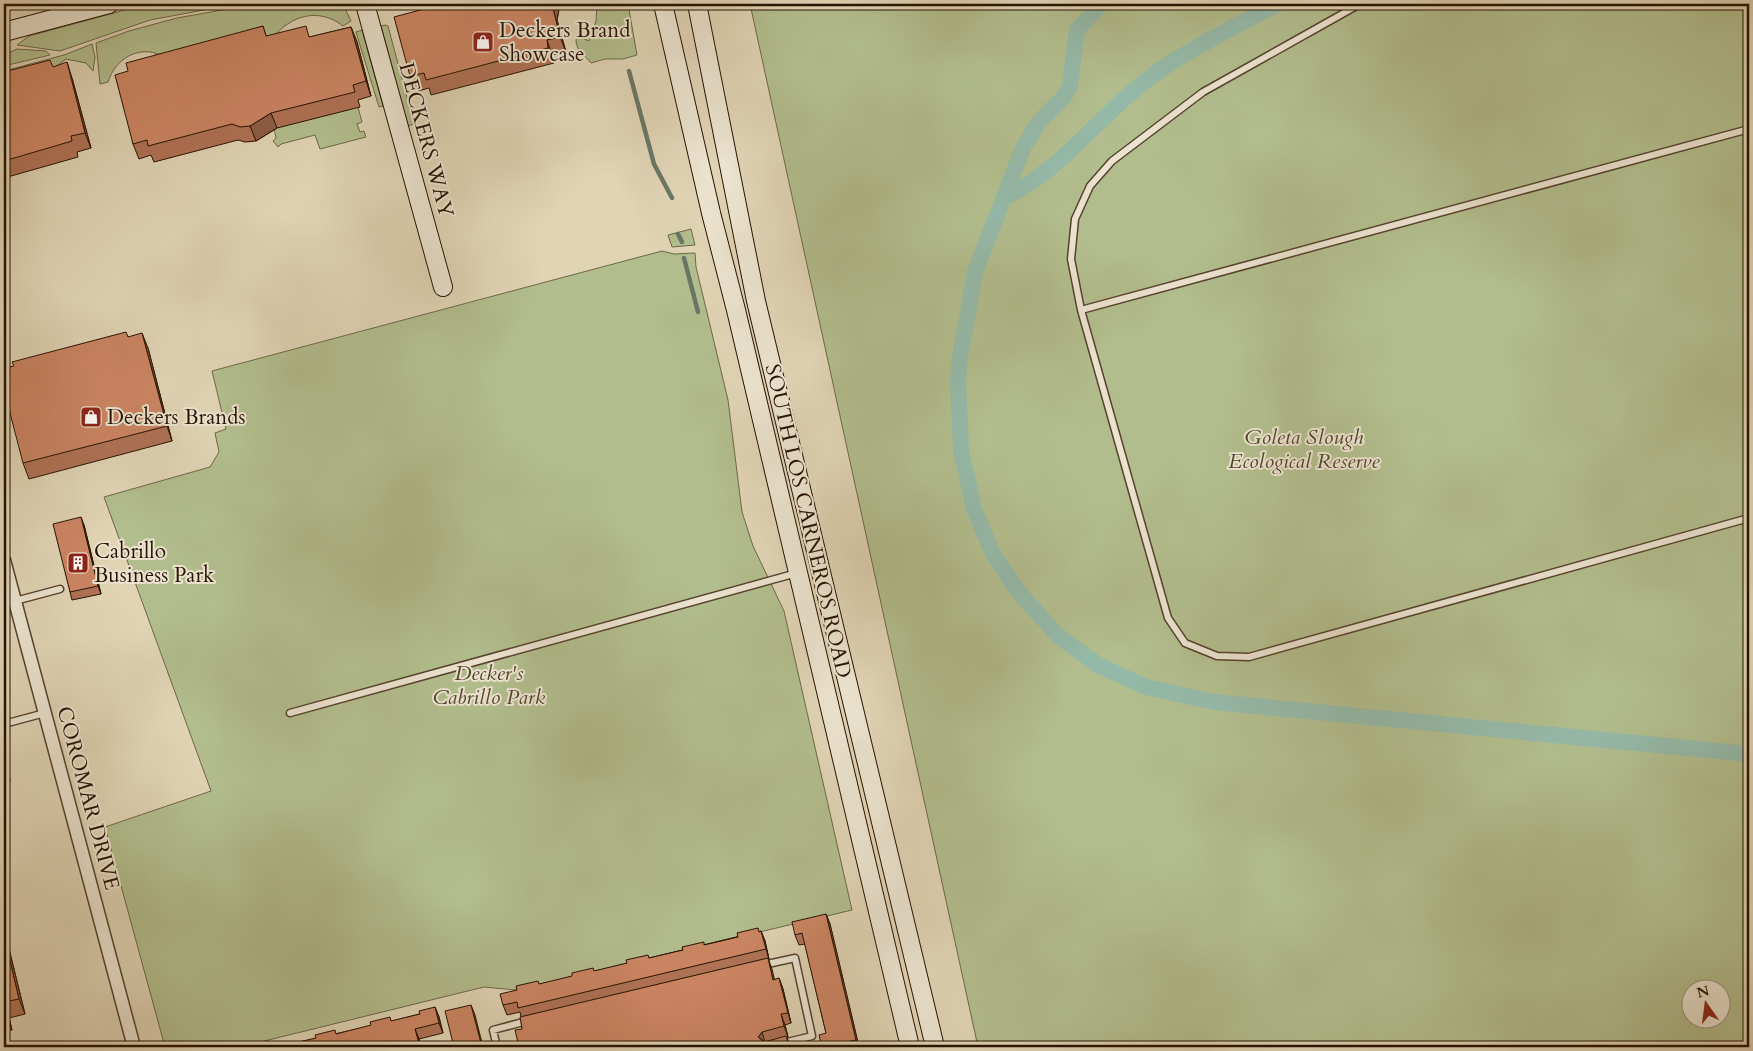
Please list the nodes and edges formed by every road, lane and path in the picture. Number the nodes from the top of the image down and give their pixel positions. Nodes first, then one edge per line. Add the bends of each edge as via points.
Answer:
1 (109, 4) edge
2 (365, 4) edge
3 (664, 4) edge
4 (697, 4) edge
5 (1360, 4) edge
6 (4, 32) edge
7 (1749, 129) edge
8 (442, 287) dead end
9 (1081, 310) junction
10 (1749, 518) edge
11 (4, 560) edge
12 (797, 573) junction
13 (60, 588) dead end
14 (14, 601) junction
15 (45, 713) junction
16 (290, 713) dead end
17 (4, 724) edge
18 (4, 773) edge
19 (6, 780) dead end
20 (758, 966) edge
21 (531, 1020) edge
22 (134, 1047) edge
23 (497, 1047) edge
24 (767, 1047) edge
25 (910, 1047) edge
26 (935, 1047) edge

1 - 6 main road
2 - 8 main road, DECKERS WAY
3 - 12 main road, SOUTH LOS CARNEROS ROAD
4 - 26 main road, SOUTH LOS CARNEROS ROAD via 756,301
5 - 9 lane via 1203,92 1112,161 1090,186 1076,219 1071,258
7 - 9 lane
9 - 10 lane via 1168,618 1185,644 1217,656 1249,657
11 - 14 street, COROMAR DRIVE
12 - 16 lane
12 - 25 main road, SOUTH LOS CARNEROS ROAD
13 - 14 lane
14 - 15 street, COROMAR DRIVE
15 - 17 lane
15 - 22 street, COROMAR DRIVE
18 - 19 lane
20 - 24 lane via 795,958 812,1036
21 - 23 lane via 493,1030

